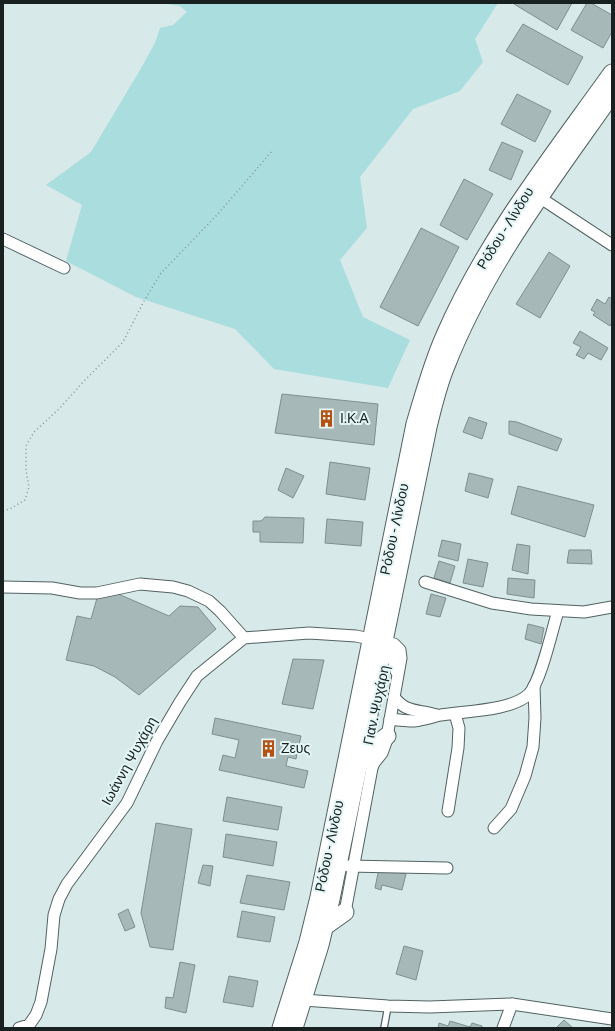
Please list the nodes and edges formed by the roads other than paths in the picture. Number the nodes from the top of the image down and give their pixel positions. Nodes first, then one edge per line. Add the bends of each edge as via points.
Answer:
1 (612, 73) edge
2 (612, 94) edge
3 (539, 197) junction
4 (3, 239) edge
5 (612, 245) edge
6 (64, 268) dead end
7 (425, 582) dead end
8 (3, 587) edge
9 (612, 607) edge
10 (558, 611) junction
11 (244, 638) junction
12 (377, 640) junction
13 (534, 686) junction
14 (394, 697) junction
15 (455, 714) junction
16 (439, 715) junction
17 (390, 719) junction
18 (387, 736) junction
19 (358, 767) junction
20 (448, 811) dead end
21 (494, 828) dead end
22 (346, 865) junction
23 (447, 868) dead end
24 (345, 912) joint
25 (324, 927) junction
26 (303, 1000) junction
27 (512, 1004) junction
28 (388, 1006) junction
29 (612, 1019) edge
30 (20, 1028) edge
31 (281, 1028) edge
32 (294, 1028) edge
33 (384, 1028) edge
34 (503, 1028) edge

1 - 12 main road, Ρόδου - Λίνδου via 486,255 445,335 415,424
2 - 3 main road, Ρόδου - Λίνδου
3 - 5 street
3 - 12 main road, Ρόδου - Λίνδου via 482,289 446,366 428,427
4 - 6 street
7 - 10 street via 492,603
8 - 11 street via 28,586 97,593 140,584 172,586 209,601
9 - 10 street via 584,612
10 - 13 street via 542,668
11 - 12 street via 309,633
11 - 30 street, Ιωάννη Ψυχάρη via 197,676 157,741 127,803 67,884 54,915 41,1002 29,1025
12 - 14 street, Γιαν. Ψυχάρη via 389,648 393,656 396,671
12 - 19 main road, Ρόδου - Λίνδου
12 - 31 main road, Ρόδου - Λίνδου via 319,897 306,949
13 - 15 street via 520,700 507,705
13 - 21 street via 533,747 525,776 511,809
14 - 16 street via 402,706 412,710
14 - 17 street, Γιαν. Ψυχάρη
15 - 16 street
15 - 20 street via 459,728 458,748
16 - 17 street via 415,721
17 - 18 street, Γιαν. Ψυχάρη
18 - 19 main road via 371,748
18 - 22 street, Γιαν. Ψυχάρη via 382,753 373,765
19 - 22 main road, Ρόδου - Λίνδου
22 - 23 street
22 - 24 street, Γιαν. Ψυχάρη
22 - 25 main road, Ρόδου - Λίνδου
24 - 25 main road
25 - 26 main road, Ρόδου - Λίνδου
26 - 28 street
26 - 32 main road, Ρόδου - Λίνδου
27 - 28 street
27 - 29 street
27 - 34 street
28 - 33 lane

